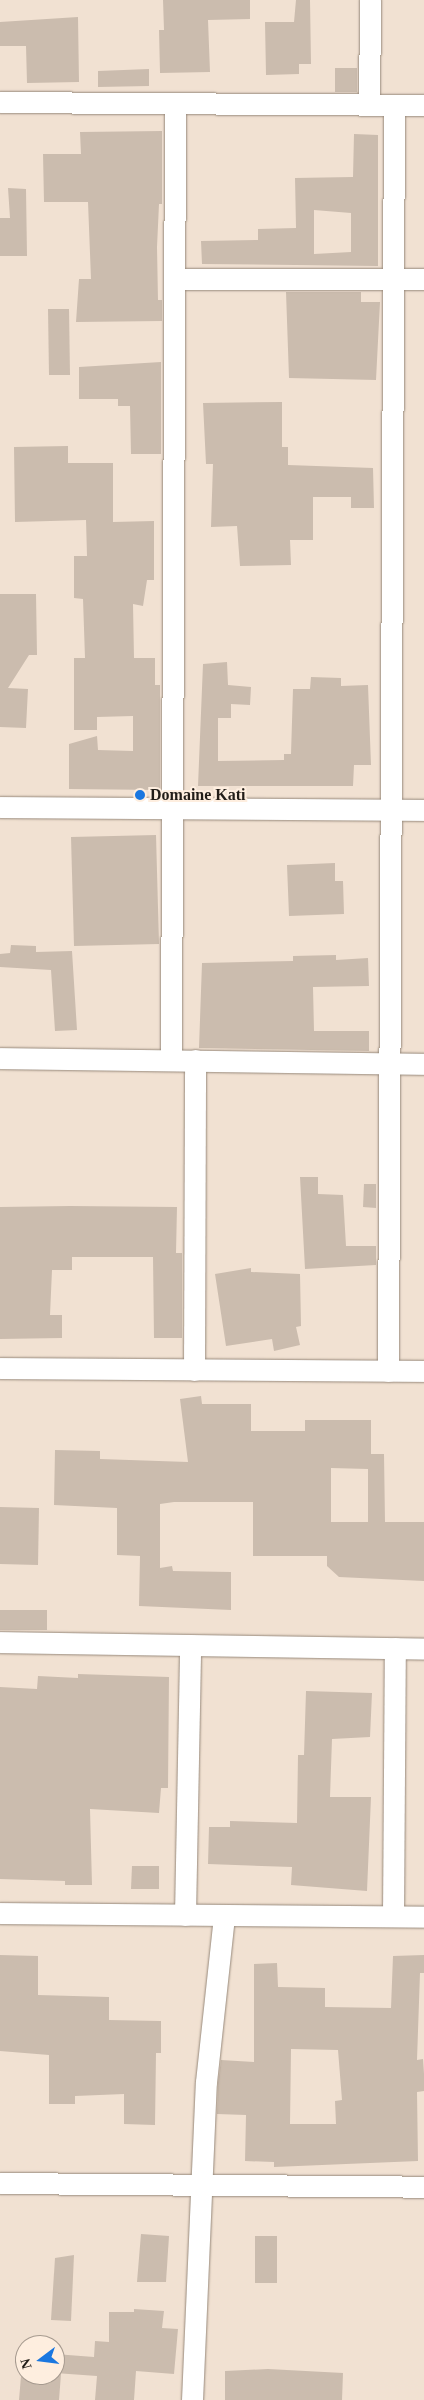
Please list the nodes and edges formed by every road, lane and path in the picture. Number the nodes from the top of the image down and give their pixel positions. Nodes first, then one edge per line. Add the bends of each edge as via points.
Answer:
1 (370, 0) edge
2 (0, 102) edge
3 (175, 103) junction
4 (369, 104) junction
5 (394, 105) junction
6 (424, 105) edge
7 (174, 279) junction
8 (393, 279) junction
9 (424, 279) edge
10 (0, 807) edge
11 (172, 808) junction
12 (390, 810) junction
13 (424, 810) edge
14 (0, 1058) edge
15 (170, 1059) junction
16 (195, 1060) junction
17 (389, 1061) junction
18 (424, 1064) edge
19 (0, 1368) edge
20 (194, 1370) junction
21 (388, 1371) junction
22 (424, 1371) edge
23 (0, 1642) edge
24 (190, 1645) junction
25 (395, 1648) junction
26 (424, 1649) edge
27 (0, 1913) edge
28 (185, 1915) junction
29 (224, 1915) junction
30 (393, 1916) junction
31 (424, 1917) edge
32 (0, 2183) edge
33 (200, 2186) junction
34 (424, 2187) edge
35 (192, 2400) edge

1 - 4 street
2 - 3 street
3 - 4 street
3 - 7 street
4 - 5 street
5 - 6 street
5 - 8 street
7 - 8 street
7 - 11 street
8 - 9 street
8 - 12 street
10 - 11 street
11 - 12 street
11 - 15 street
12 - 13 street
12 - 17 street
14 - 15 street
15 - 16 street
16 - 17 street
16 - 20 street
17 - 18 street
17 - 21 street
19 - 20 street
20 - 21 street
21 - 22 street
23 - 24 street
24 - 25 street
24 - 28 street
25 - 26 street
25 - 30 street
27 - 28 street
28 - 29 street
29 - 30 street
29 - 33 street via 206,2082
30 - 31 street
32 - 33 street
33 - 34 street
33 - 35 street

